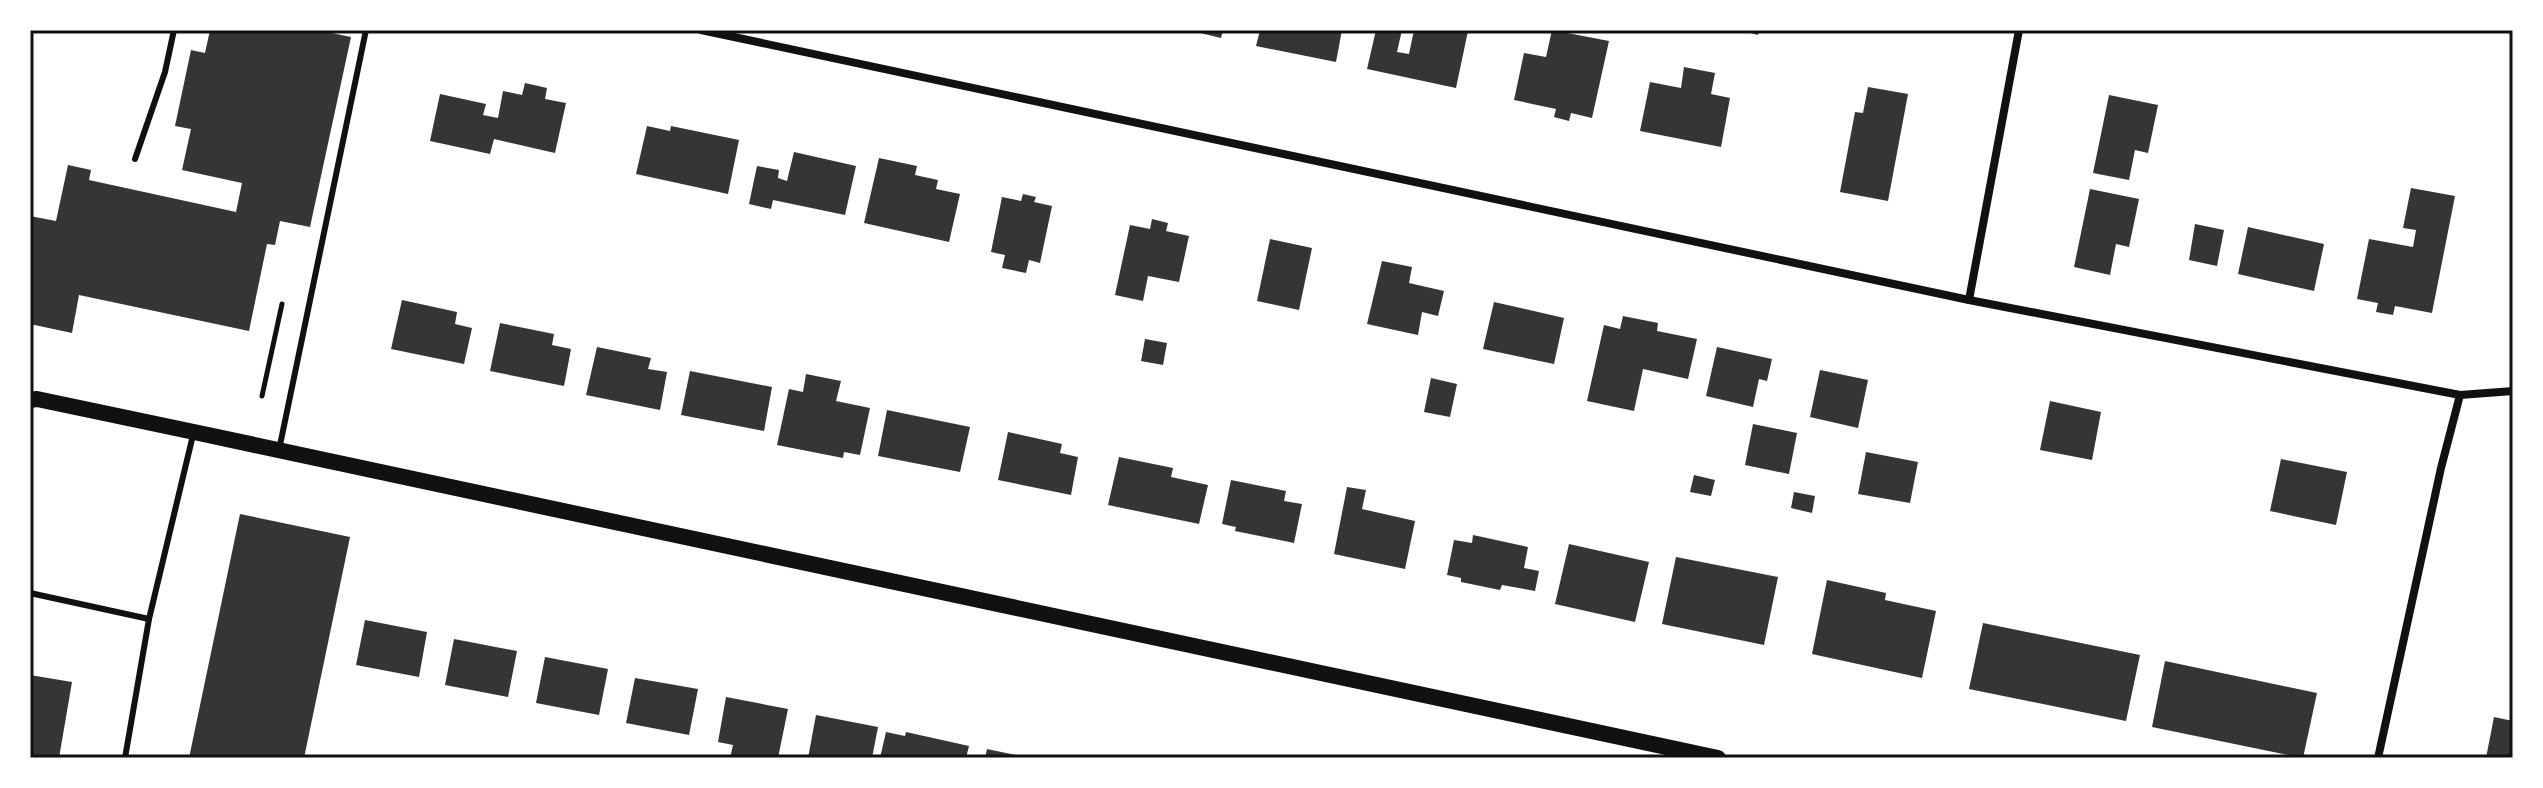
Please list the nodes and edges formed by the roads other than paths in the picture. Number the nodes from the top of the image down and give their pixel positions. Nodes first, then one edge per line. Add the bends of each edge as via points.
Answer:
1 (174, 30) edge
2 (366, 30) edge
3 (701, 30) edge
4 (2019, 30) edge
5 (135, 159) dead end
6 (1969, 300) junction
7 (2513, 391) edge
8 (2460, 395) junction
9 (32, 398) edge
10 (194, 432) junction
11 (279, 450) junction
12 (30, 593) edge
13 (149, 619) junction
14 (1683, 754) edge
15 (125, 758) edge
16 (1718, 758) edge
17 (2378, 758) edge

1 - 5 lane
2 - 11 lane
3 - 6 street
4 - 6 street
6 - 8 street
7 - 8 street
8 - 17 street
9 - 10 main road
10 - 11 main road
10 - 13 lane
11 - 14 main road
12 - 13 lane
13 - 15 lane
14 - 16 main road

